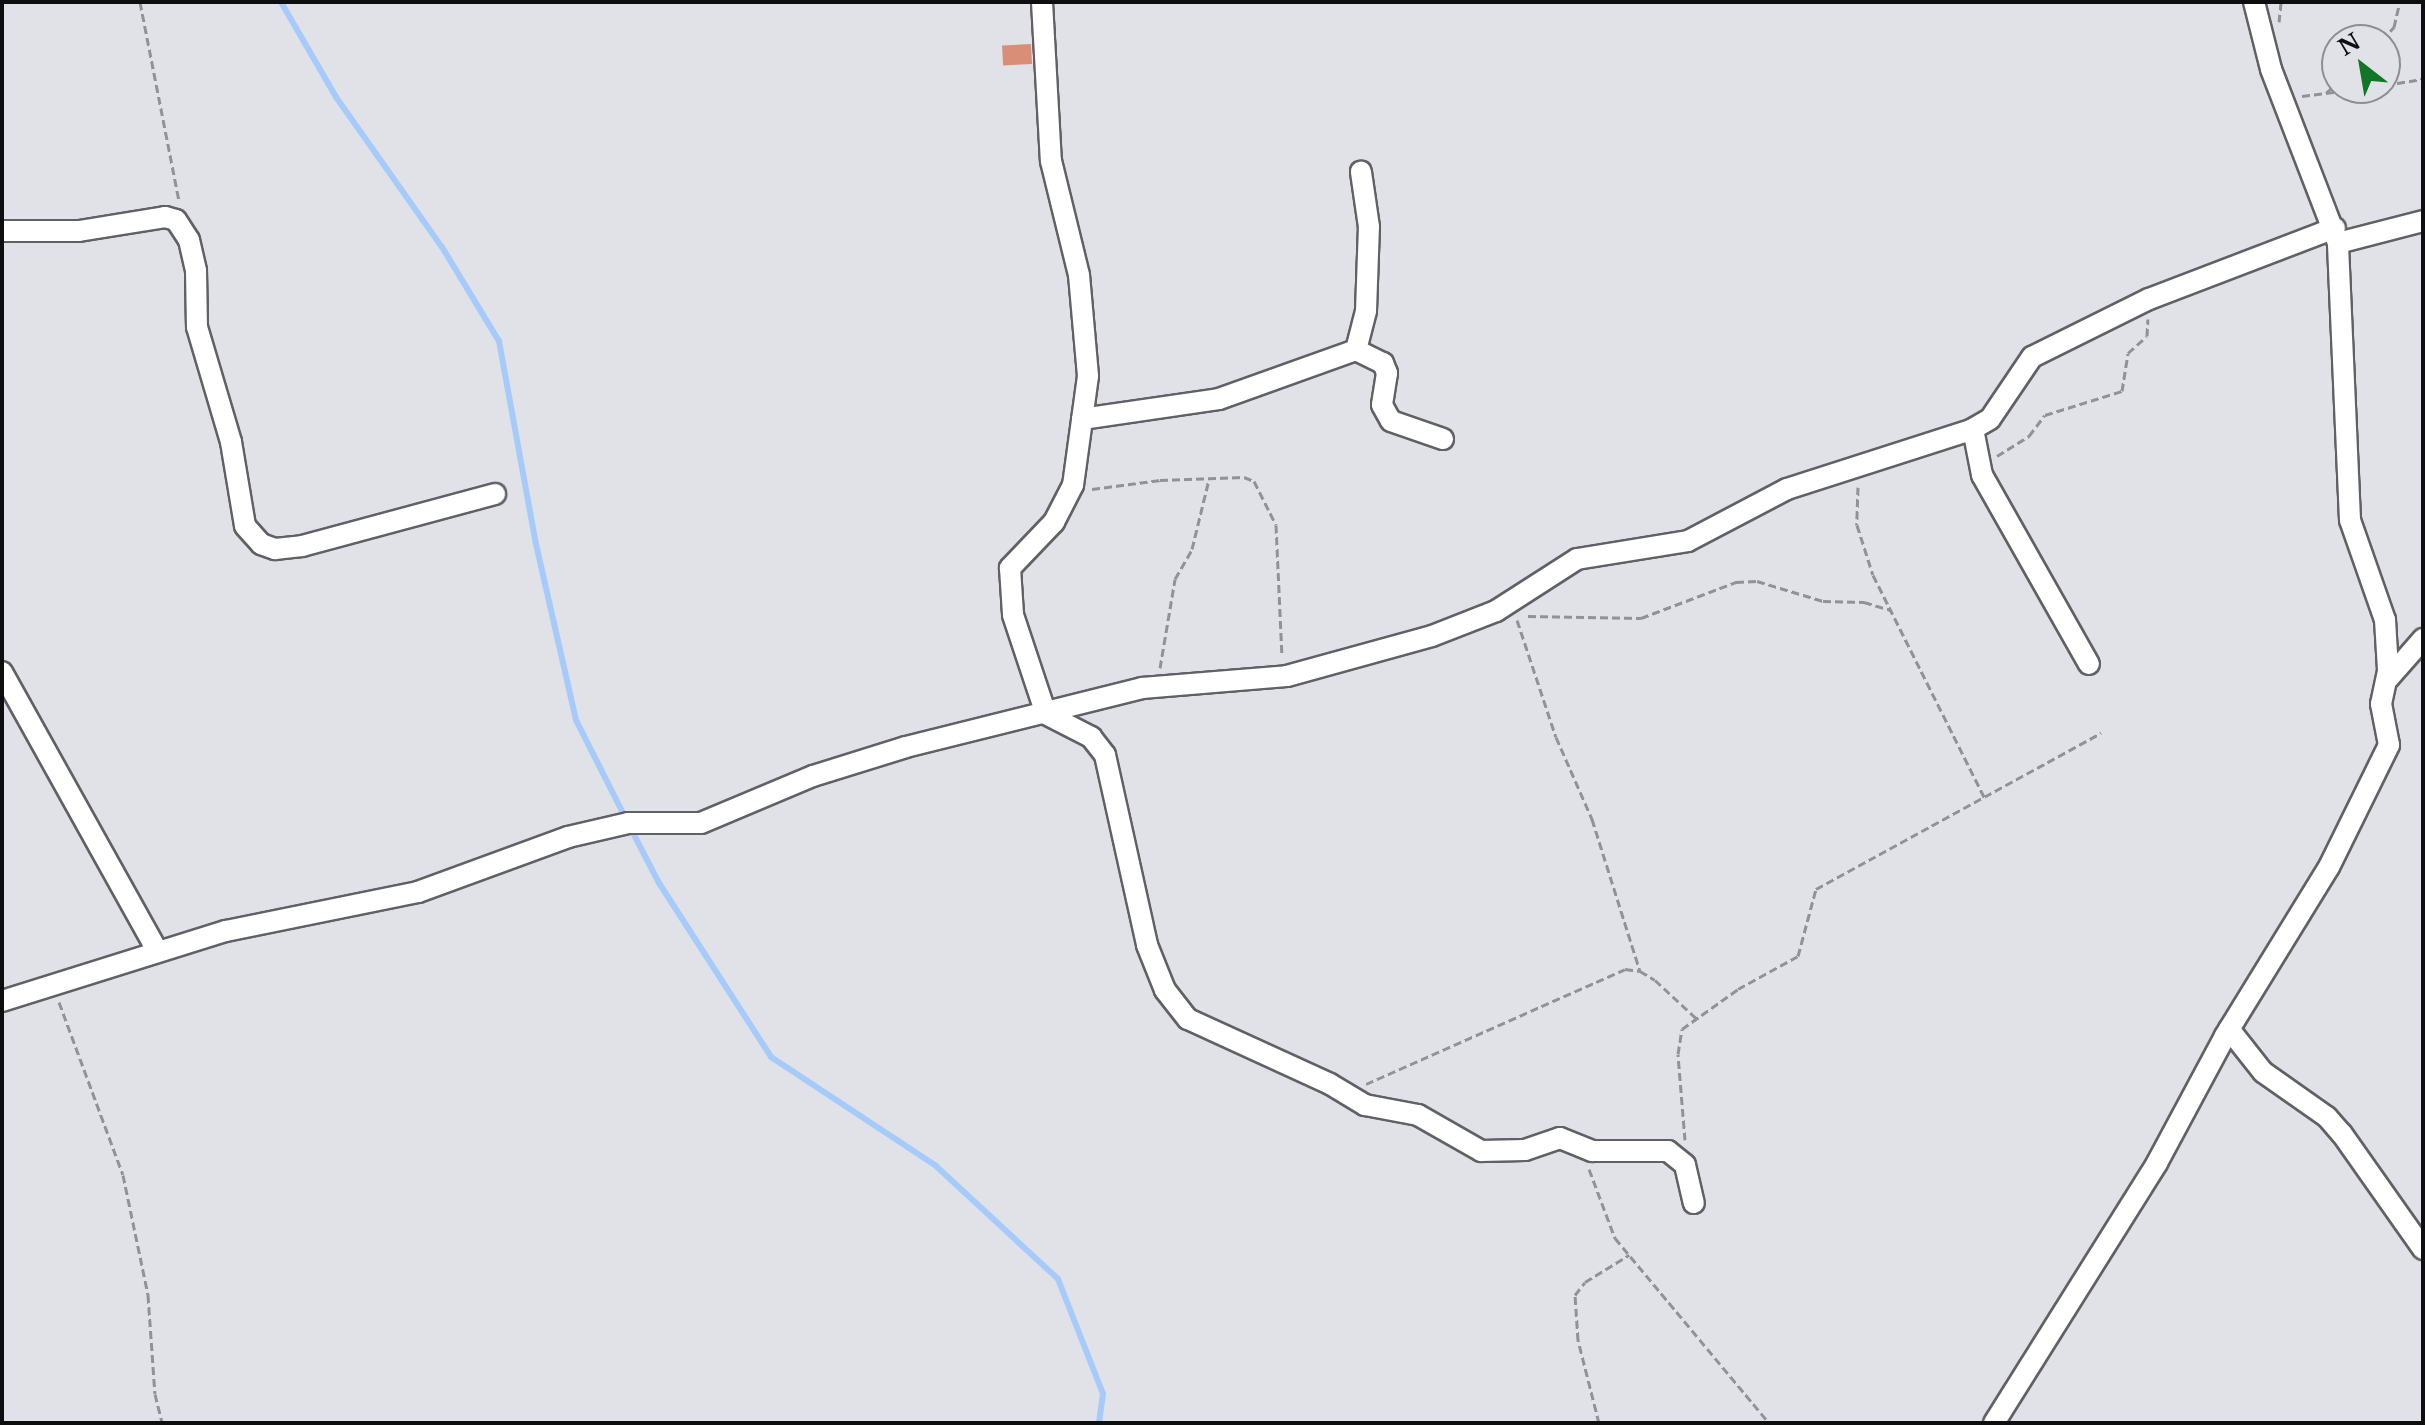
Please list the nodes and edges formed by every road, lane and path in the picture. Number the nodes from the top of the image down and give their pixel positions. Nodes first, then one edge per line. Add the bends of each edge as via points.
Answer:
1 (140, 2) edge
2 (1042, 2) edge
3 (2254, 2) edge
4 (2400, 2) edge
5 (2395, 24) edge
6 (2423, 79) edge
7 (2401, 82) edge
8 (2321, 94) edge
9 (2282, 98) junction
10 (1361, 172) dead end
11 (176, 220) junction
12 (2423, 221) edge
13 (2, 231) edge
14 (2336, 236) junction
15 (2149, 299) junction
16 (1356, 350) junction
17 (1082, 419) junction
18 (1973, 429) junction
19 (1443, 439) dead end
20 (1861, 465) junction
21 (1982, 475) junction
22 (1210, 478) junction
23 (1073, 485) junction
24 (495, 494) dead end
25 (1891, 610) junction
26 (2423, 639) edge
27 (2089, 664) dead end
28 (2, 672) edge
29 (1287, 676) junction
30 (2387, 680) junction
31 (1154, 686) junction
32 (1046, 714) junction
33 (2101, 733) dead end
34 (1985, 799) junction
35 (157, 951) junction
36 (1640, 971) junction
37 (52, 987) junction
38 (2, 1001) edge
39 (1697, 1019) junction
40 (2229, 1029) junction
41 (1344, 1092) junction
42 (1578, 1148) junction
43 (1679, 1158) junction
44 (1694, 1203) dead end
45 (2423, 1249) edge
46 (1629, 1255) junction
47 (162, 1423) edge
48 (1599, 1423) edge
49 (1769, 1423) edge
50 (1994, 1423) edge

1 - 11 path via 149,30 155,100 178,179
2 - 17 street via 1051,161 1079,275 1089,348
3 - 9 street
4 - 5 path
6 - 7 path
8 - 9 path
9 - 14 street
10 - 16 street via 1369,227 1366,311
11 - 13 street via 165,217 79,231
11 - 24 street via 193,255 197,327 231,442 250,537 275,549 302,546
12 - 14 street
14 - 15 street
14 - 30 street via 2351,532 2385,620
15 - 18 street via 2032,357 2002,403
15 - 21 path via 2149,330 2128,353 2122,391 2045,415
16 - 17 street via 1219,399
16 - 19 street via 1383,363 1387,373 1382,405 1391,421
17 - 23 street
18 - 20 street
18 - 21 street
20 - 25 path via 1857,525
20 - 29 street via 1761,499 1712,532 1688,541 1577,559 1496,611 1459,626
21 - 27 street
22 - 23 path via 1099,489
22 - 29 path via 1254,481 1274,517 1278,631
22 - 31 path via 1192,549 1175,579
23 - 32 street via 1054,522 1010,568 1013,615
25 - 34 path
25 - 36 path via 1864,602 1823,601 1757,581 1736,582 1641,618 1516,615 1556,737 1592,819
26 - 30 street
28 - 35 street
29 - 31 street
30 - 40 street via 2381,704 2389,745 2371,786 2329,867
31 - 32 street
32 - 35 street via 813,776 701,823 628,823 568,837 418,892 226,931
32 - 41 street via 1091,737 1105,755 1147,945 1174,1006 1188,1019
33 - 34 path
34 - 39 path via 1891,844 1816,889 1798,956
35 - 37 street
36 - 39 path
36 - 41 path via 1610,973 1544,1009
37 - 38 street
37 - 47 path via 123,1175 148,1295
39 - 43 path via 1682,1029 1678,1054 1686,1115
40 - 45 street via 2263,1072 2327,1117
40 - 50 street via 2157,1163
41 - 42 street via 1374,1108 1418,1115 1481,1151 1525,1150 1560,1138
42 - 43 street via 1668,1151
42 - 46 path via 1611,1229
43 - 44 street via 1690,1176
46 - 48 path via 1585,1282 1575,1295 1578,1340
46 - 49 path

